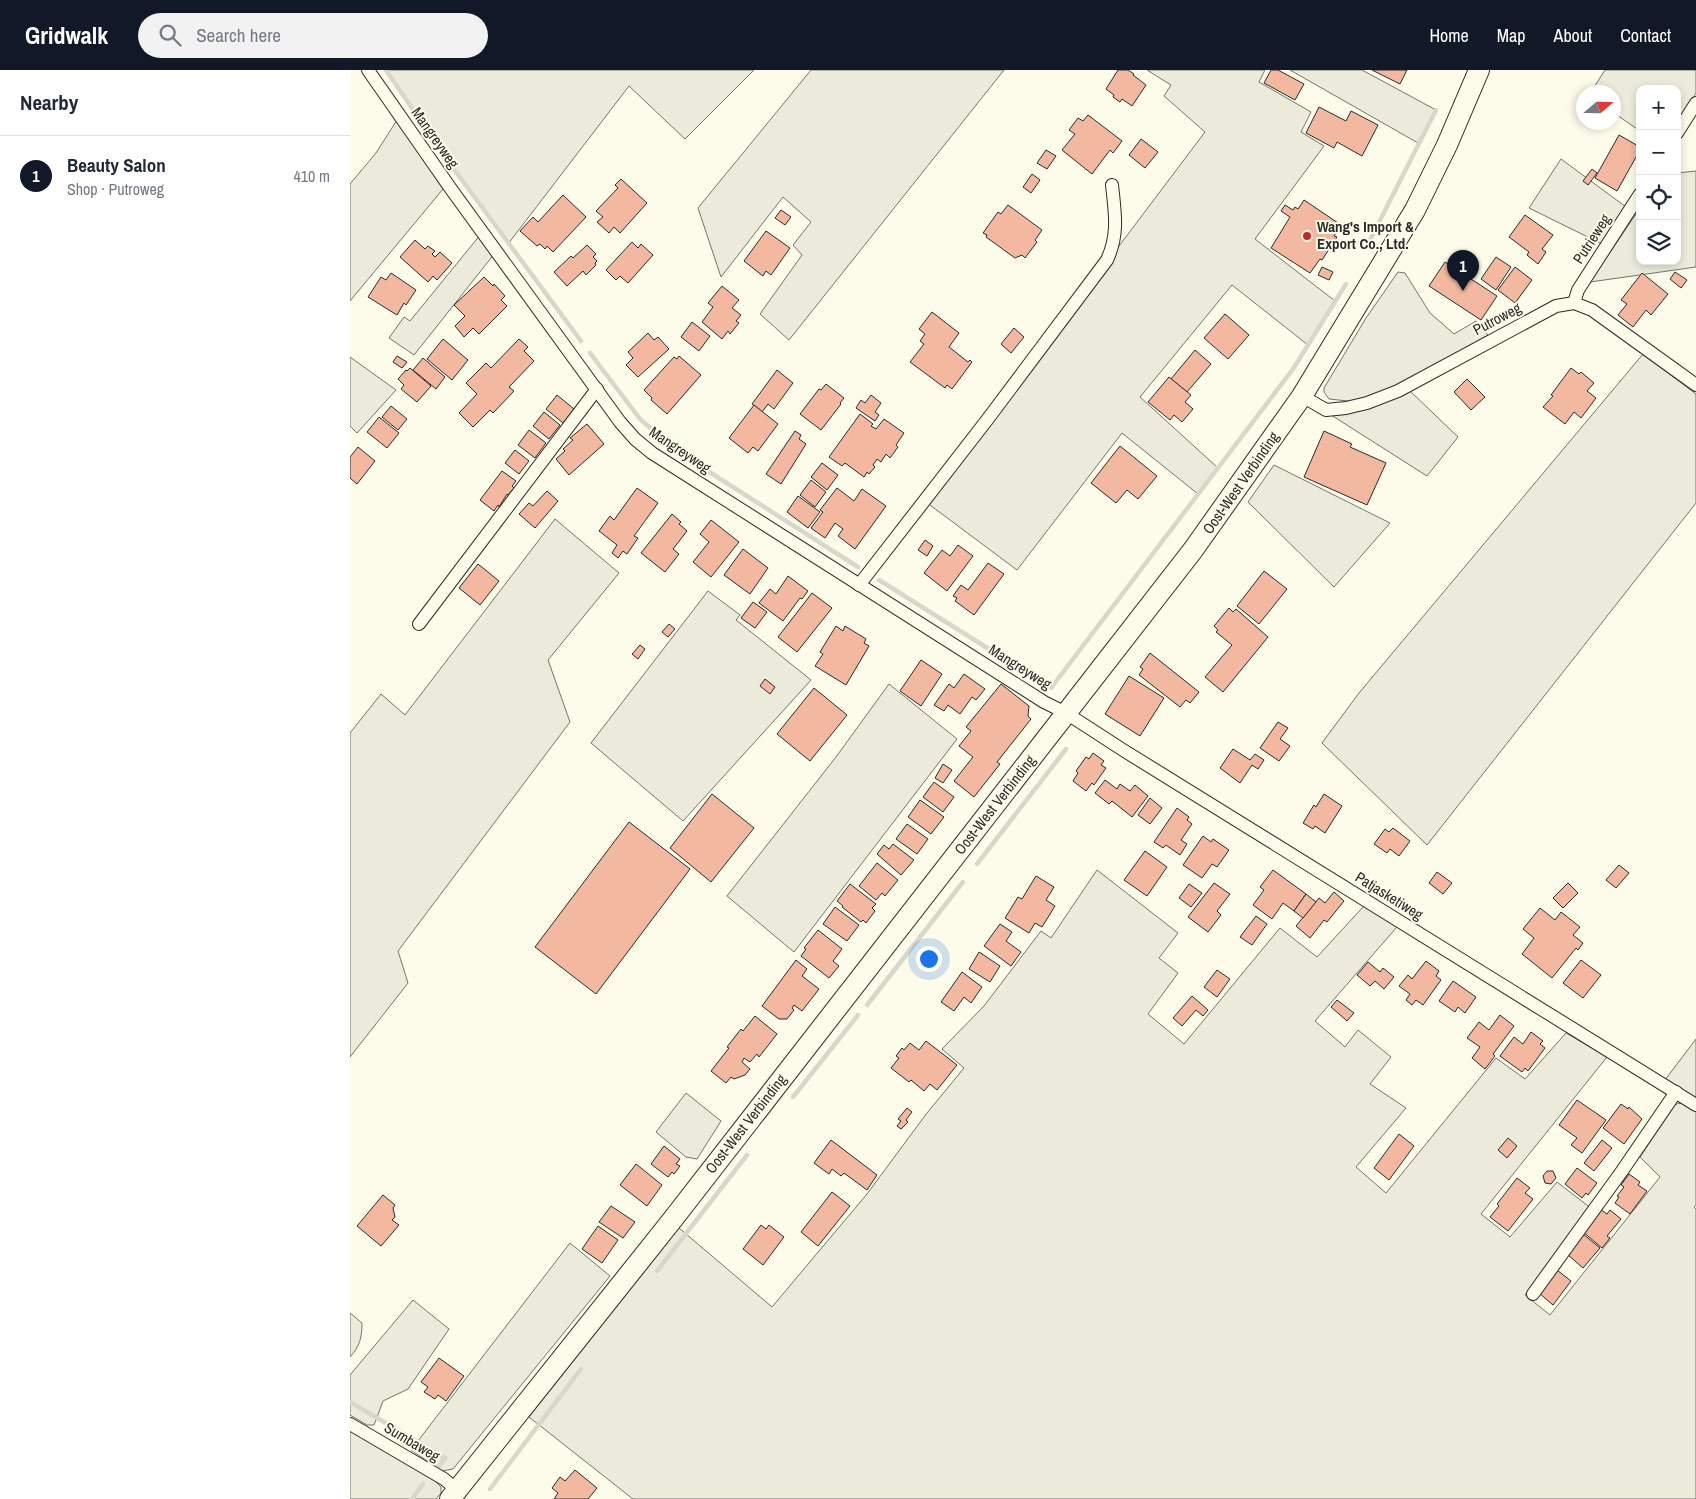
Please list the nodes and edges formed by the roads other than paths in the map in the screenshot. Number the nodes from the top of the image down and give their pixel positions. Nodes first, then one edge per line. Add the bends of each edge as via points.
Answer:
1 (368, 70) edge
2 (1479, 70) edge
3 (1696, 103) edge
4 (1679, 130) edge
5 (1112, 186) dead end
6 (1636, 200) edge
7 (1574, 302) junction
8 (1696, 386) edge
9 (597, 390) junction
10 (1302, 396) junction
11 (859, 585) junction
12 (419, 624) dead end
13 (1066, 713) junction
14 (1676, 1092) junction
15 (1696, 1105) edge
16 (1533, 1294) dead end
17 (350, 1424) edge
18 (453, 1495) edge

1 - 9 street, Mangreyweg
2 - 10 main road, Oost-West Verbinding via 1415,210
3 - 4 street
5 - 11 street via 1116,228 1107,260
6 - 7 street, Putrieweg via 1578,290
7 - 8 street via 1592,310
7 - 10 street, Putroweg via 1556,306 1398,391 1367,403 1326,410
9 - 11 street, Mangreyweg via 620,422 652,453
9 - 12 street
10 - 13 main road, Oost-West Verbinding via 1193,550
11 - 13 street, Mangreyweg
13 - 14 street, Patjasketiweg
13 - 18 main road, Oost-West Verbinding via 635,1268
14 - 15 street, Patjasketiweg
14 - 16 street
17 - 18 street, Sumbaweg via 436,1475

